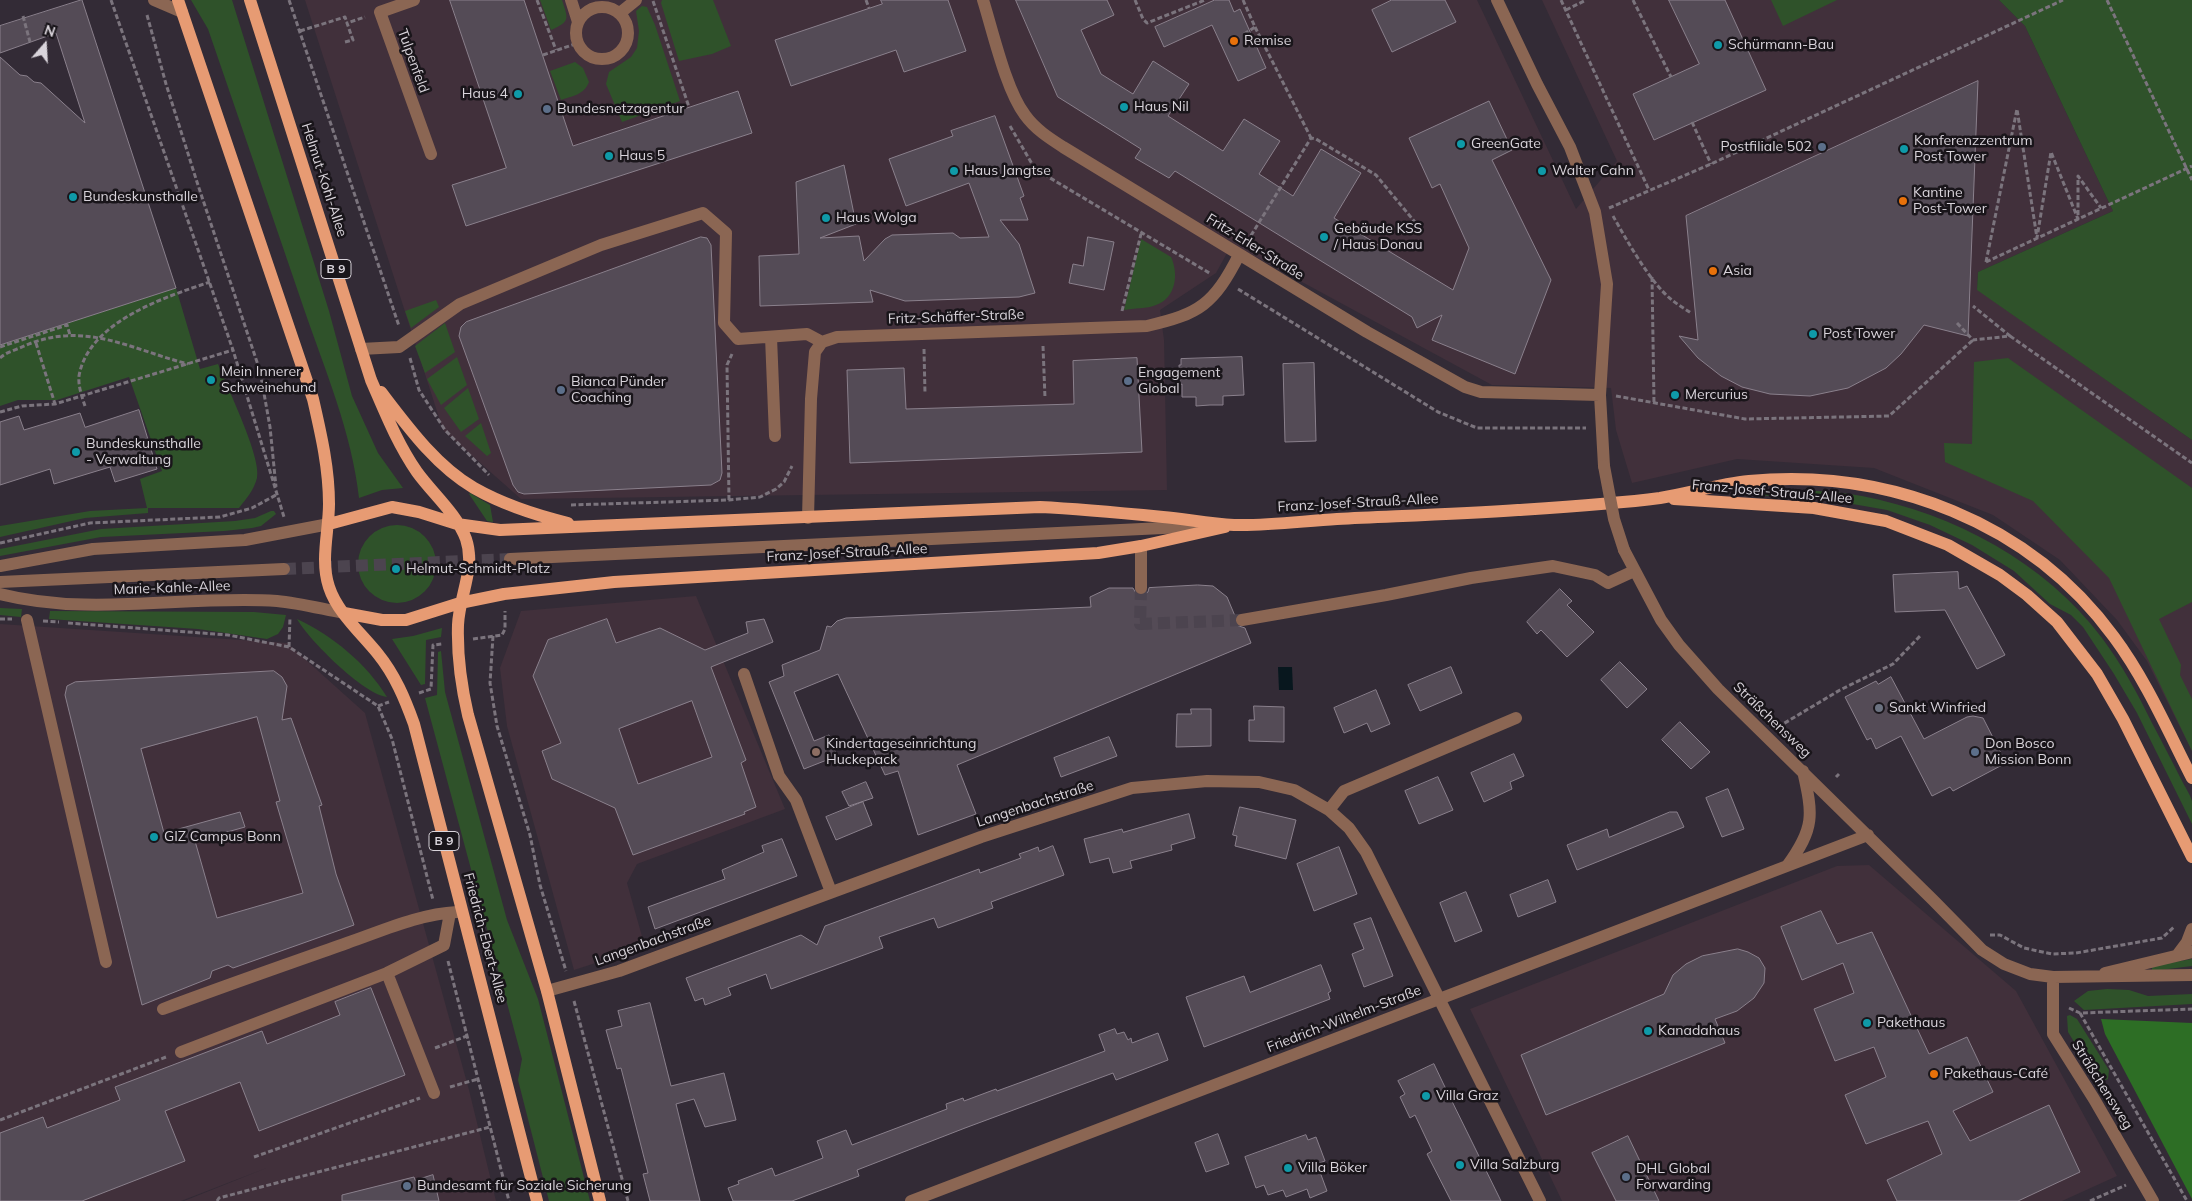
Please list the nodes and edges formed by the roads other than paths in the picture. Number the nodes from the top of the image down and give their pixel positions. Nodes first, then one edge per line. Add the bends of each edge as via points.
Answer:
1 (178, 0) edge
2 (250, 0) edge
3 (414, 0) edge
4 (571, 0) edge
5 (636, 0) edge
6 (983, 0) edge
7 (1498, 0) edge
8 (150, 5) edge
9 (182, 12) junction
10 (620, 13) junction
11 (578, 22) junction
12 (431, 154) dead end
13 (1239, 255) junction
14 (771, 337) junction
15 (822, 342) junction
16 (361, 348) junction
17 (371, 380) junction
18 (1594, 395) junction
19 (775, 436) dead end
20 (1662, 498) junction
21 (808, 518) junction
22 (329, 524) junction
23 (457, 524) junction
24 (1235, 525) junction
25 (579, 526) junction
26 (1141, 546) junction
27 (510, 559) tunnel mouth
28 (0, 566) edge
29 (284, 569) tunnel mouth
30 (1634, 571) junction
31 (0, 582) edge
32 (1142, 588) tunnel mouth
33 (0, 594) edge
34 (460, 603) junction
35 (344, 613) junction
36 (27, 620) road end
37 (1242, 620) tunnel mouth
38 (744, 674) dead end
39 (1516, 718) dead end
40 (1803, 771) junction
41 (2192, 778) edge
42 (1330, 810) junction
43 (1868, 835) junction
44 (2192, 858) edge
45 (1787, 866) junction
46 (831, 892) junction
47 (457, 912) junction
48 (2186, 928) edge
49 (2192, 952) edge
50 (2178, 954) junction
51 (106, 962) dead end
52 (387, 973) junction
53 (2192, 975) edge
54 (2053, 977) junction
55 (2088, 977) junction
56 (2156, 977) junction
57 (2192, 985) edge
58 (547, 991) junction
59 (1438, 999) junction
60 (163, 1009) dead end
61 (181, 1052) road end
62 (434, 1093) road end
63 (538, 1201) edge
64 (600, 1201) edge
65 (911, 1201) edge
66 (1540, 1201) edge
67 (2153, 1201) edge

1 - 9 main road, B 9
2 - 16 main road, Helmut-Kohl-Allee / B 9
3 - 12 street, Tulpenfeld via 380,12
4 - 11 street
5 - 10 street
6 - 13 street, Fritz-Erler-Straße via 1015,101 1039,130
7 - 18 street, Sträßchensweg via 1570,147 1595,212 1607,284
8 - 9 street
9 - 22 main road, B 9 via 313,399 327,469
10 - 11 street via 605,6 597,7 589,10
10 - 11 street via 629,36 621,51 614,56 597,58 582,50 576,29
13 - 15 street, Fritz-Schäffer-Straße via 1225,282 1199,310 1176,320 1147,326 837,336
13 - 18 street, Fritz-Erler-Straße via 1465,388 1481,392
14 - 15 street via 807,334
14 - 16 street via 738,339 724,323 726,233 703,213 601,245 460,304 404,339 399,347
14 - 19 street
15 - 21 street via 815,352 810,398
16 - 17 main road, Helmut-Kohl-Allee / B 9
17 - 23 main road, Helmut-Kohl-Allee / B 9 via 400,447
17 - 25 main road via 428,448 473,487 515,508
18 - 30 street, Sträßchensweg, bridge via 1614,519
20 - 24 main road, Franz-Josef-Strauß-Allee via 1520,510
20 - 41 main road, Franz-Josef-Strauß-Allee via 1748,481 1846,482 1895,491 1952,510 1997,533 2074,590 2114,637 2146,688
20 - 44 main road, Franz-Josef-Strauß-Allee via 1814,508 1886,521 1948,545 2000,575 2057,622 2097,674
21 - 24 main road, Franz-Josef-Strauß-Allee via 1040,507
21 - 25 main road, Franz-Josef-Strauß-Allee
22 - 23 main road via 392,507
22 - 28 street via 245,540 93,549
22 - 35 main road, B 9 via 326,573 332,595
23 - 25 main road, Franz-Josef-Strauß-Allee via 500,530
23 - 34 main road, B 9 via 466,539 469,560
24 - 26 main road, Franz-Josef-Strauß-Allee
24 - 27 street, Franz-Josef-Strauß-Allee
26 - 32 street
26 - 34 main road, Franz-Josef-Strauß-Allee via 1098,553 614,582 512,593
29 - 31 street, Marie-Kahle-Allee
30 - 37 street via 1608,583 1595,575 1553,566
30 - 40 street, Sträßchensweg via 1679,645 1718,689
33 - 35 street, Marie-Kahle-Allee via 35,602 88,605 277,601
34 - 35 main road via 397,621
34 - 58 main road, B 9 via 458,653 468,715
35 - 47 main road, Friedrich-Ebert-Allee / B 9 via 379,655 404,698 421,749
36 - 51 street
38 - 46 street via 779,776 796,800
39 - 42 street via 1344,792
40 - 43 street, Sträßchensweg
40 - 45 street via 1810,802 1810,826
42 - 46 street, Langenbachstraße via 1294,790 1259,782 1207,781 1132,788 981,837
42 - 59 street, Langenbachstraße via 1349,828 1366,852
43 - 45 street, Friedrich-Wilhelm-Straße
43 - 54 street, Sträßchensweg via 1982,950 2004,964 2030,974
45 - 59 street, Friedrich-Wilhelm-Straße
46 - 58 street, Langenbachstraße via 619,971
47 - 52 street via 444,945
47 - 60 street via 435,914
47 - 63 main road, Friedrich-Ebert-Allee / B 9
48 - 50 street via 2187,942
49 - 50 street, Sträßchensweg
50 - 55 street, Sträßchensweg
52 - 61 street
52 - 62 street
53 - 56 street, Sträßchensweg
54 - 55 street, Sträßchensweg
54 - 67 street, Sträßchensweg via 2053,1034
55 - 56 street, Sträßchensweg
56 - 57 street
58 - 64 main road, B 9
59 - 65 street, Friedrich-Wilhelm-Straße
59 - 66 street, Langenbachstraße

